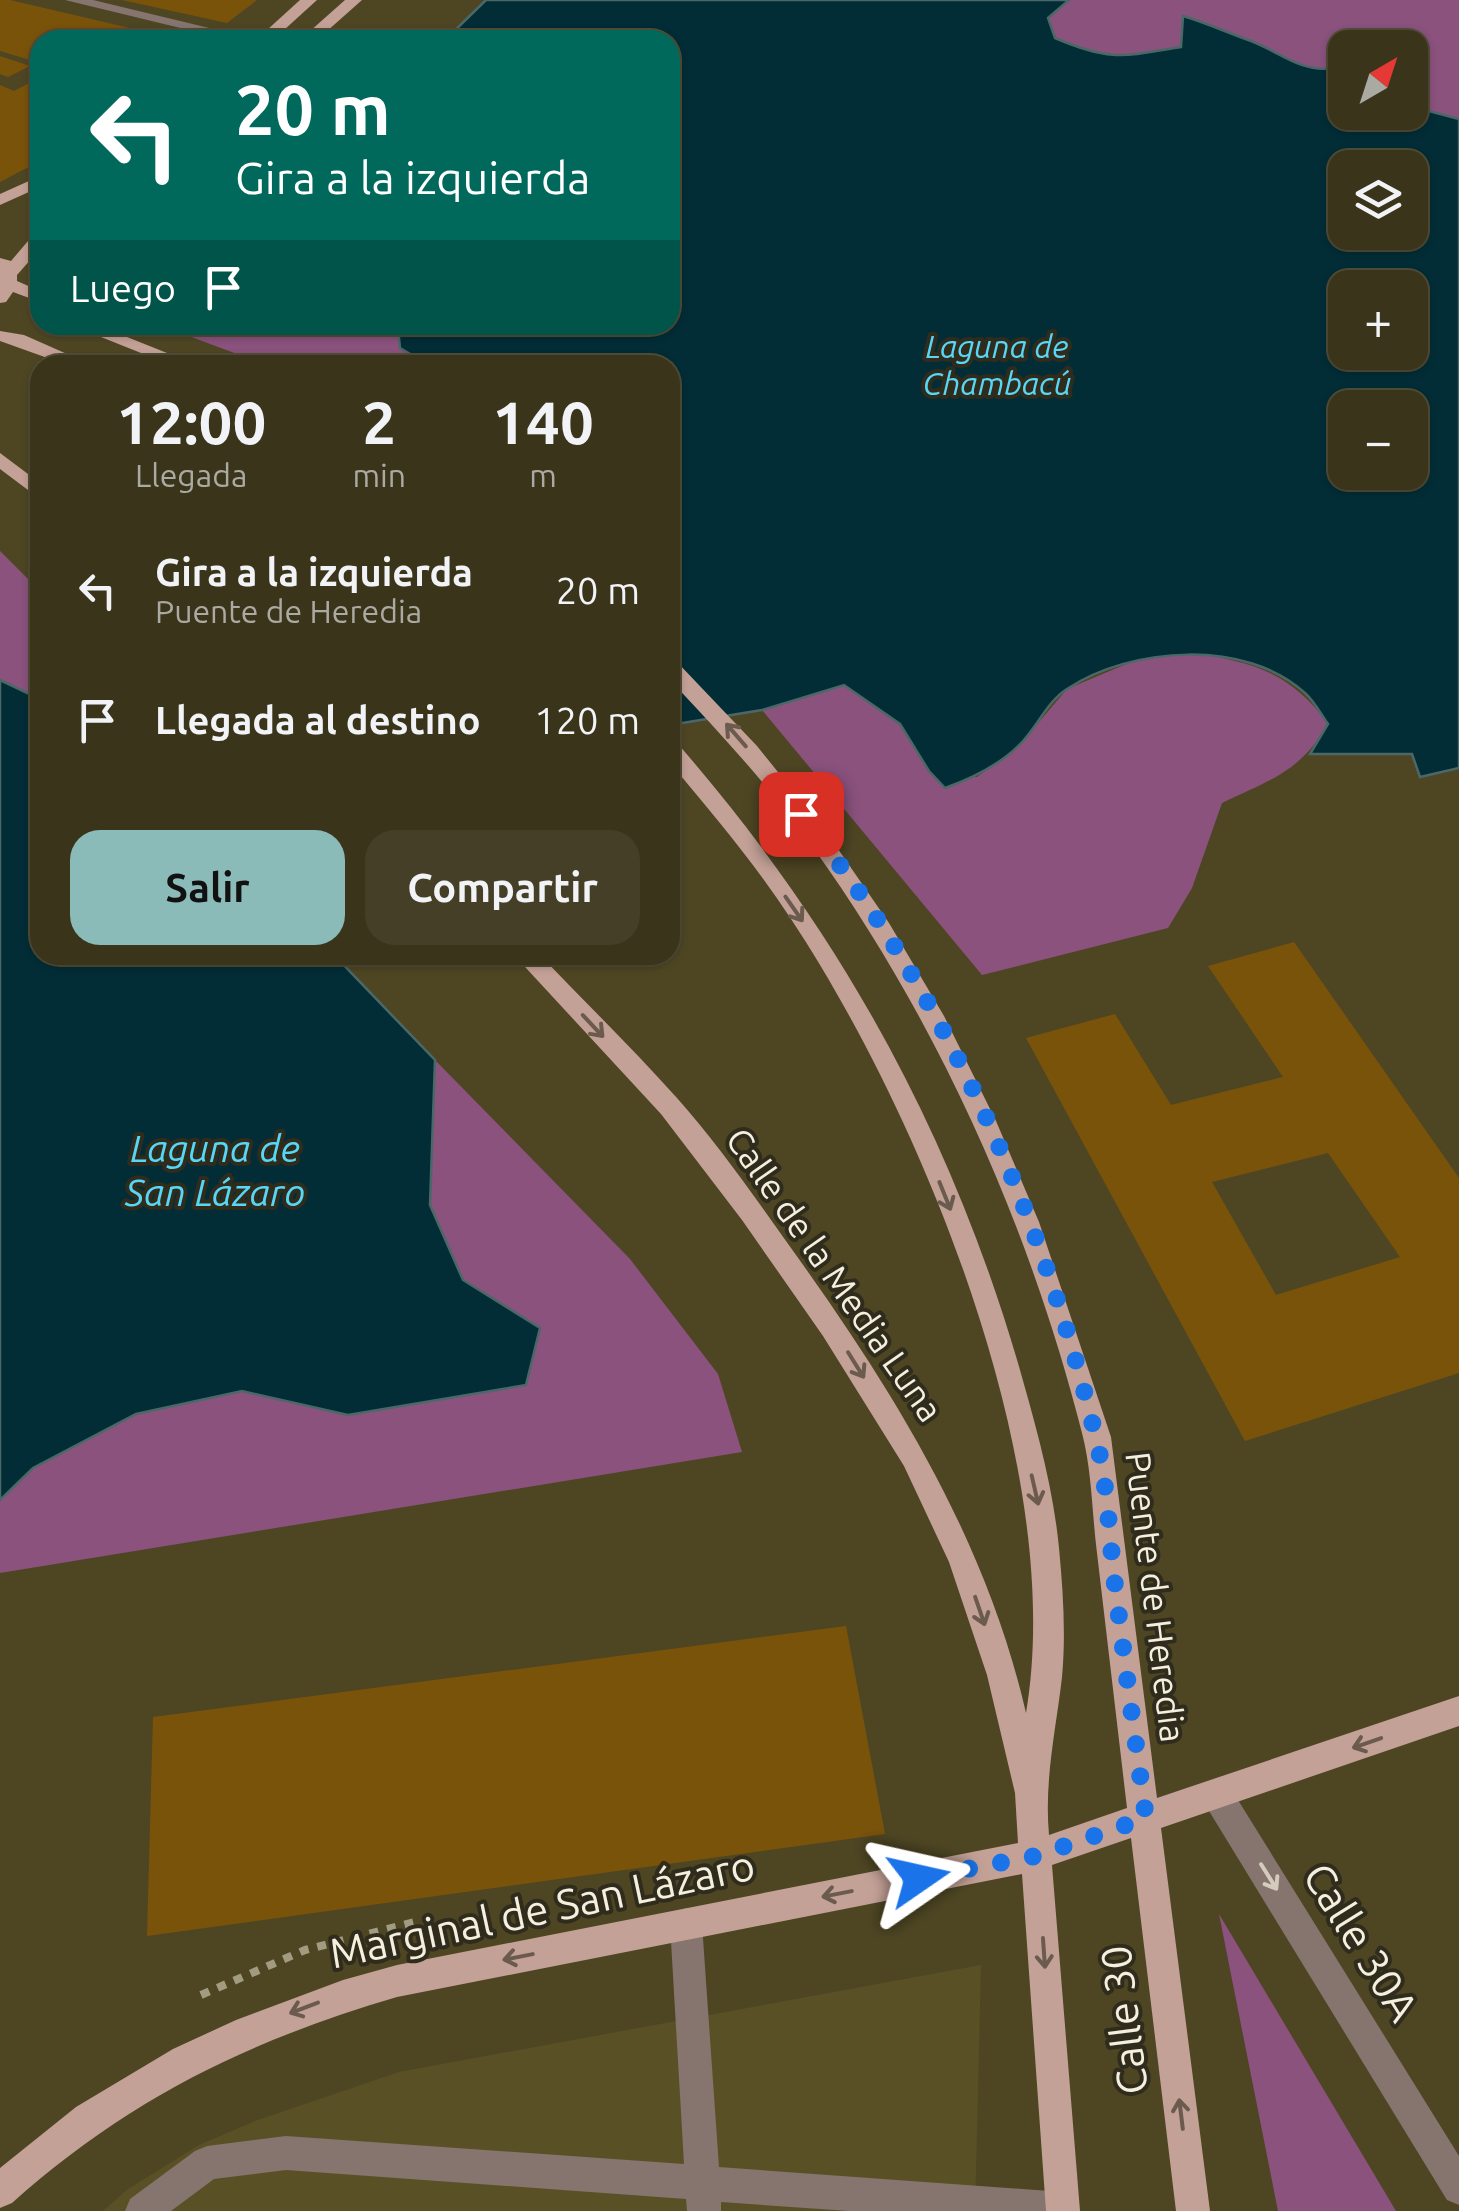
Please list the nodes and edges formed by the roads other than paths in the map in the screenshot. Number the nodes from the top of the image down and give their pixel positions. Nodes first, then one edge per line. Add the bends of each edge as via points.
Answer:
1 (73, 0) edge
2 (309, 0) edge
3 (354, 0) edge
4 (206, 30) edge
5 (275, 30) edge
6 (320, 30) edge
7 (30, 186) edge
8 (0, 200) edge
9 (30, 249) edge
10 (5, 278) edge
11 (30, 292) edge
12 (106, 335) edge
13 (0, 336) edge
14 (55, 355) edge
15 (160, 355) edge
16 (0, 459) edge
17 (30, 484) edge
18 (680, 677) edge
19 (680, 761) edge
20 (535, 965) edge
21 (1459, 1711) edge
22 (1217, 1795) junction
23 (1030, 1802) junction
24 (1146, 1818) junction
25 (1036, 1856) junction
26 (686, 1924) junction
27 (1459, 2188) edge
28 (0, 2191) edge
29 (705, 2197) edge
30 (1063, 2210) edge
31 (142, 2211) edge
32 (1193, 2211) edge

1 - 4 street
2 - 5 main road
3 - 6 main road
7 - 8 main road
9 - 10 main road
10 - 11 main road
12 - 15 main road
13 - 14 main road
16 - 17 main road
24 -> 18 main road, Puente de Heredia via 1096,1438 1032,1229 994,1138 908,970 818,835
19 -> 23 main road via 748,842 868,1031 971,1261 1042,1519 1048,1656
20 -> 23 main road, Calle de la Media Luna via 670,1107 751,1212 914,1457 963,1561 1002,1676
21 -> 22 main road, Marginal de San Lázaro
22 - 24 main road, Marginal de San Lázaro
22 -> 27 street, Calle 30A
23 - 25 main road
24 - 25 main road, Marginal de San Lázaro
32 -> 24 main road, Calle 30
25 -> 26 main road, Marginal de San Lázaro
25 -> 30 main road, Calle 30
26 -> 28 main road, Marginal de San Lázaro via 397,1981 300,2009 158,2074
26 - 29 street
29 - 30 street
29 - 31 street via 286,2154 207,2163

